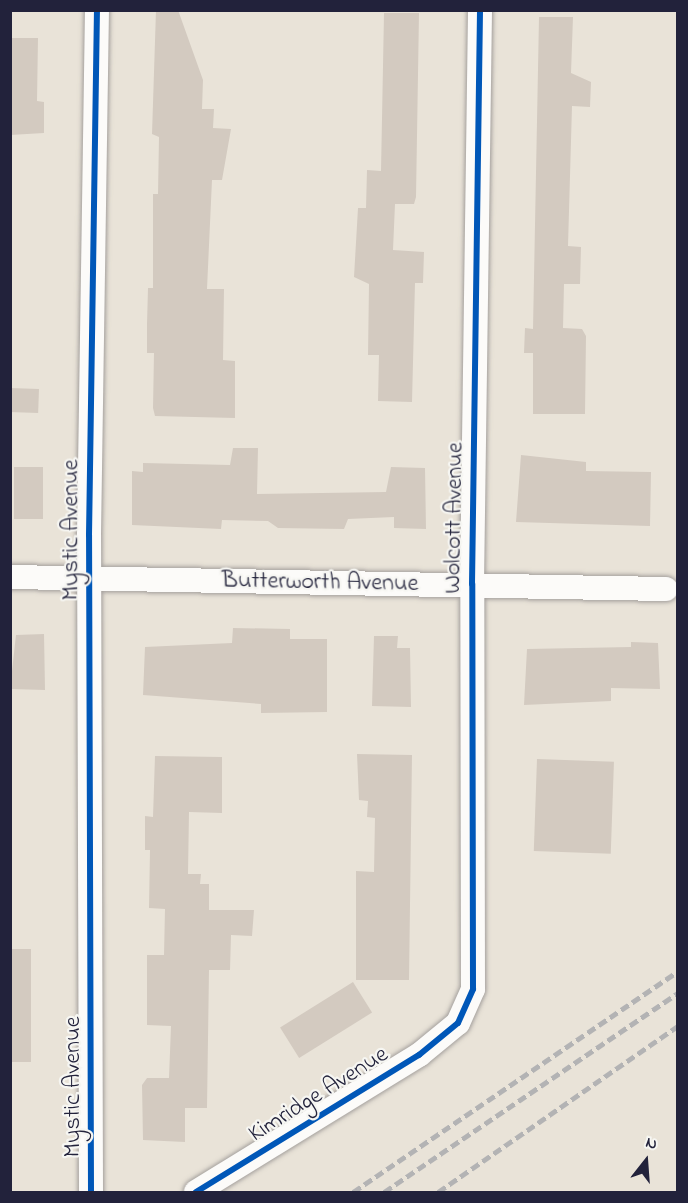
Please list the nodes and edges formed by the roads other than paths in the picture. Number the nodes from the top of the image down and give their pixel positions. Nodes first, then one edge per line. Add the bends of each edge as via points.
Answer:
1 (97, 10) edge
2 (480, 10) edge
3 (10, 577) edge
4 (89, 578) junction
5 (472, 584) junction
6 (666, 589) dead end
7 (458, 1023) joint
8 (91, 1192) edge
9 (196, 1192) edge

1 - 4 street, Mystic Avenue
2 - 5 street, Wolcott Avenue
3 - 4 street, Butterworth Avenue
4 - 5 street, Butterworth Avenue
4 - 8 street, Mystic Avenue
5 - 6 street, Butterworth Avenue
5 - 7 street, Wolcott Avenue via 473,989
7 - 9 street, Kimridge Avenue via 384,1078

